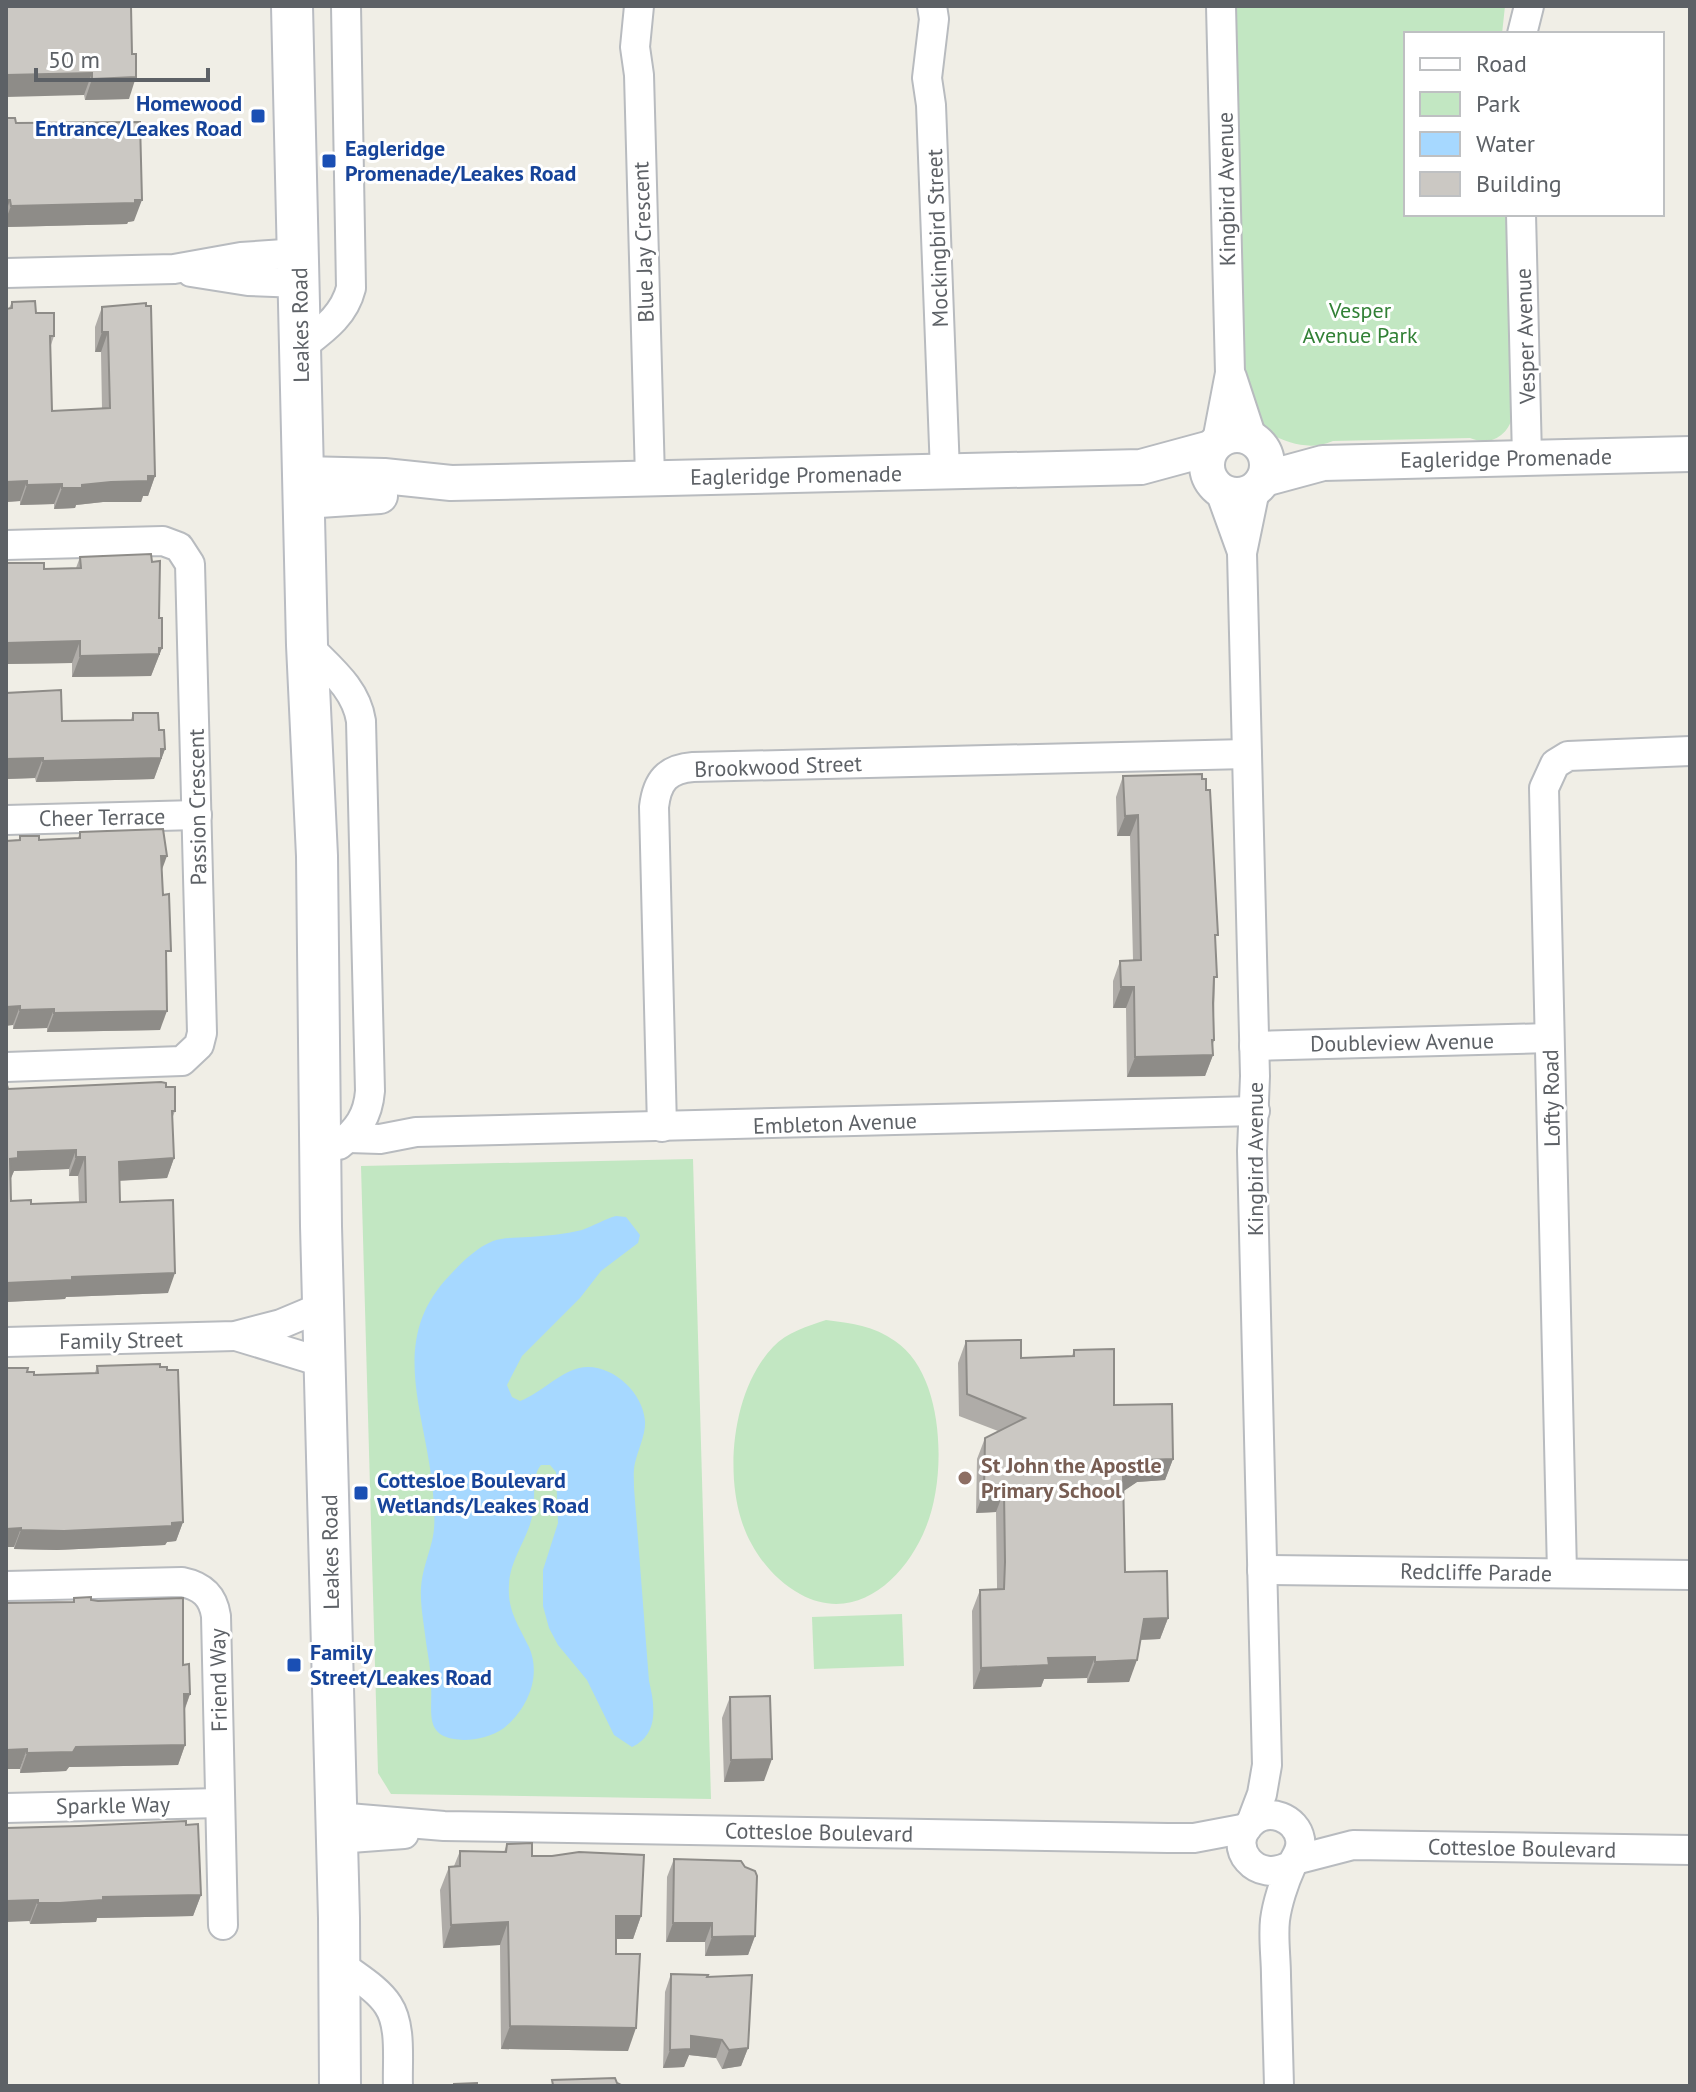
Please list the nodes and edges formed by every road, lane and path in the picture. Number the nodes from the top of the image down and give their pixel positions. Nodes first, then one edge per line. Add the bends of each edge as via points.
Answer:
1 (292, 6) edge
2 (346, 6) edge
3 (639, 6) edge
4 (932, 6) edge
5 (1221, 6) edge
6 (1514, 6) edge
7 (1529, 6) edge
8 (1510, 32) edge
9 (1522, 32) edge
10 (1521, 216) edge
11 (299, 268) junction
12 (6, 273) edge
13 (301, 347) junction
14 (1230, 373) junction
15 (1255, 440) junction
16 (1214, 444) junction
17 (1690, 454) edge
18 (1527, 457) junction
19 (1323, 463) junction
20 (1141, 467) junction
21 (945, 472) junction
22 (650, 478) junction
23 (1259, 484) junction
24 (304, 488) junction
25 (1218, 489) junction
26 (6, 545) edge
27 (1242, 553) junction
28 (307, 645) junction
29 (1690, 751) edge
30 (1247, 754) junction
31 (197, 815) junction
32 (6, 820) edge
33 (1549, 1038) junction
34 (1254, 1046) junction
35 (6, 1067) edge
36 (370, 1091) junction
37 (1255, 1111) junction
38 (662, 1127) junction
39 (416, 1132) junction
40 (334, 1150) junction
41 (324, 1306) junction
42 (235, 1336) junction
43 (6, 1342) edge
44 (325, 1363) junction
45 (1262, 1570) junction
46 (1562, 1573) junction
47 (1690, 1575) edge
48 (6, 1586) edge
49 (1267, 1765) junction
50 (220, 1803) junction
51 (6, 1808) edge
52 (1249, 1826) junction
53 (1294, 1826) junction
54 (336, 1828) junction
55 (1194, 1838) junction
56 (1353, 1845) junction
57 (1690, 1850) edge
58 (1293, 1862) junction
59 (1252, 1866) junction
60 (1275, 1920) junction
61 (223, 1925) dead end
62 (340, 1964) junction
63 (340, 2086) edge
64 (398, 2086) edge
65 (1279, 2086) edge

1 - 11 main road, Leakes Road
2 - 13 street via 351,288 331,324
3 - 22 street, Blue Jay Crescent via 635,47
4 - 21 street, Mockingbird Street via 927,78
5 - 14 street, Kingbird Avenue
6 - 8 street
7 - 9 street
10 - 18 street, Vesper Avenue
11 - 12 street via 248,281 174,269
11 - 13 main road, Leakes Road
13 - 24 main road, Leakes Road
14 - 15 street, Kingbird Avenue
14 - 16 street, Kingbird Avenue
15 - 16 street via 1234,434
15 - 19 street, Eagleridge Promenade
15 - 23 street via 1267,460
16 - 20 street, Eagleridge Promenade
16 - 25 street via 1207,473
17 - 18 street, Eagleridge Promenade
18 - 19 street, Eagleridge Promenade
19 - 23 street, Eagleridge Promenade
20 - 21 street, Eagleridge Promenade
20 - 25 street, Eagleridge Promenade
21 - 22 street, Eagleridge Promenade
22 - 24 street, Eagleridge Promenade via 451,483 385,496
23 - 25 street via 1238,495
23 - 27 street, Kingbird Avenue
24 - 28 main road, Leakes Road
25 - 27 street, Kingbird Avenue
26 - 31 street, Passion Crescent via 163,541 184,552 192,571
27 - 30 street, Kingbird Avenue
28 - 36 street via 353,694 361,721
28 - 40 main road, Leakes Road
29 - 33 street, Lofty Road via 1577,754 1561,759 1550,771 1543,802
30 - 34 street, Kingbird Avenue
30 - 38 street, Brookwood Street via 693,767 670,772 658,785 654,807
31 - 32 street, Cheer Terrace
31 - 35 street, Passion Crescent via 199,1045 182,1061 169,1063
33 - 34 street, Doubleview Avenue
33 - 46 street, Lofty Road
34 - 37 street, Kingbird Avenue
36 - 39 street via 383,1114
36 - 40 street via 363,1121
37 - 38 street, Embleton Avenue
37 - 45 street, Kingbird Avenue
38 - 39 street, Embleton Avenue
39 - 40 street, Embleton Avenue
40 - 41 main road, Leakes Road
41 - 42 street, Family Street
41 - 44 main road, Leakes Road
42 - 43 street, Family Street
42 - 44 street, Family Street
44 - 54 main road, Leakes Road
45 - 46 street, Redcliffe Parade
45 - 49 street, Kingbird Avenue
46 - 47 street, Redcliffe Parade
48 - 50 street, Friend Way via 182,1582 209,1595 216,1616
49 - 52 street, Kingbird Avenue
49 - 53 street, Kingbird Avenue
50 - 51 street, Sparkle Way
50 - 61 street, Friend Way
52 - 53 street via 1258,1817 1277,1815
52 - 55 street, Cottesloe Boulevard
52 - 59 street via 1243,1847
53 - 56 street, Cottesloe Boulevard
53 - 58 street via 1300,1844
54 - 55 street, Cottesloe Boulevard via 388,1837 444,1826
54 - 62 main road, Leakes Road
55 - 59 street, Cottesloe Boulevard
56 - 57 street, Cottesloe Boulevard
56 - 58 street, Cottesloe Boulevard
58 - 59 street via 1274,1873
58 - 60 street
59 - 60 street
60 - 65 street
62 - 63 main road, Leakes Road
62 - 64 street via 388,2004 396,2025

